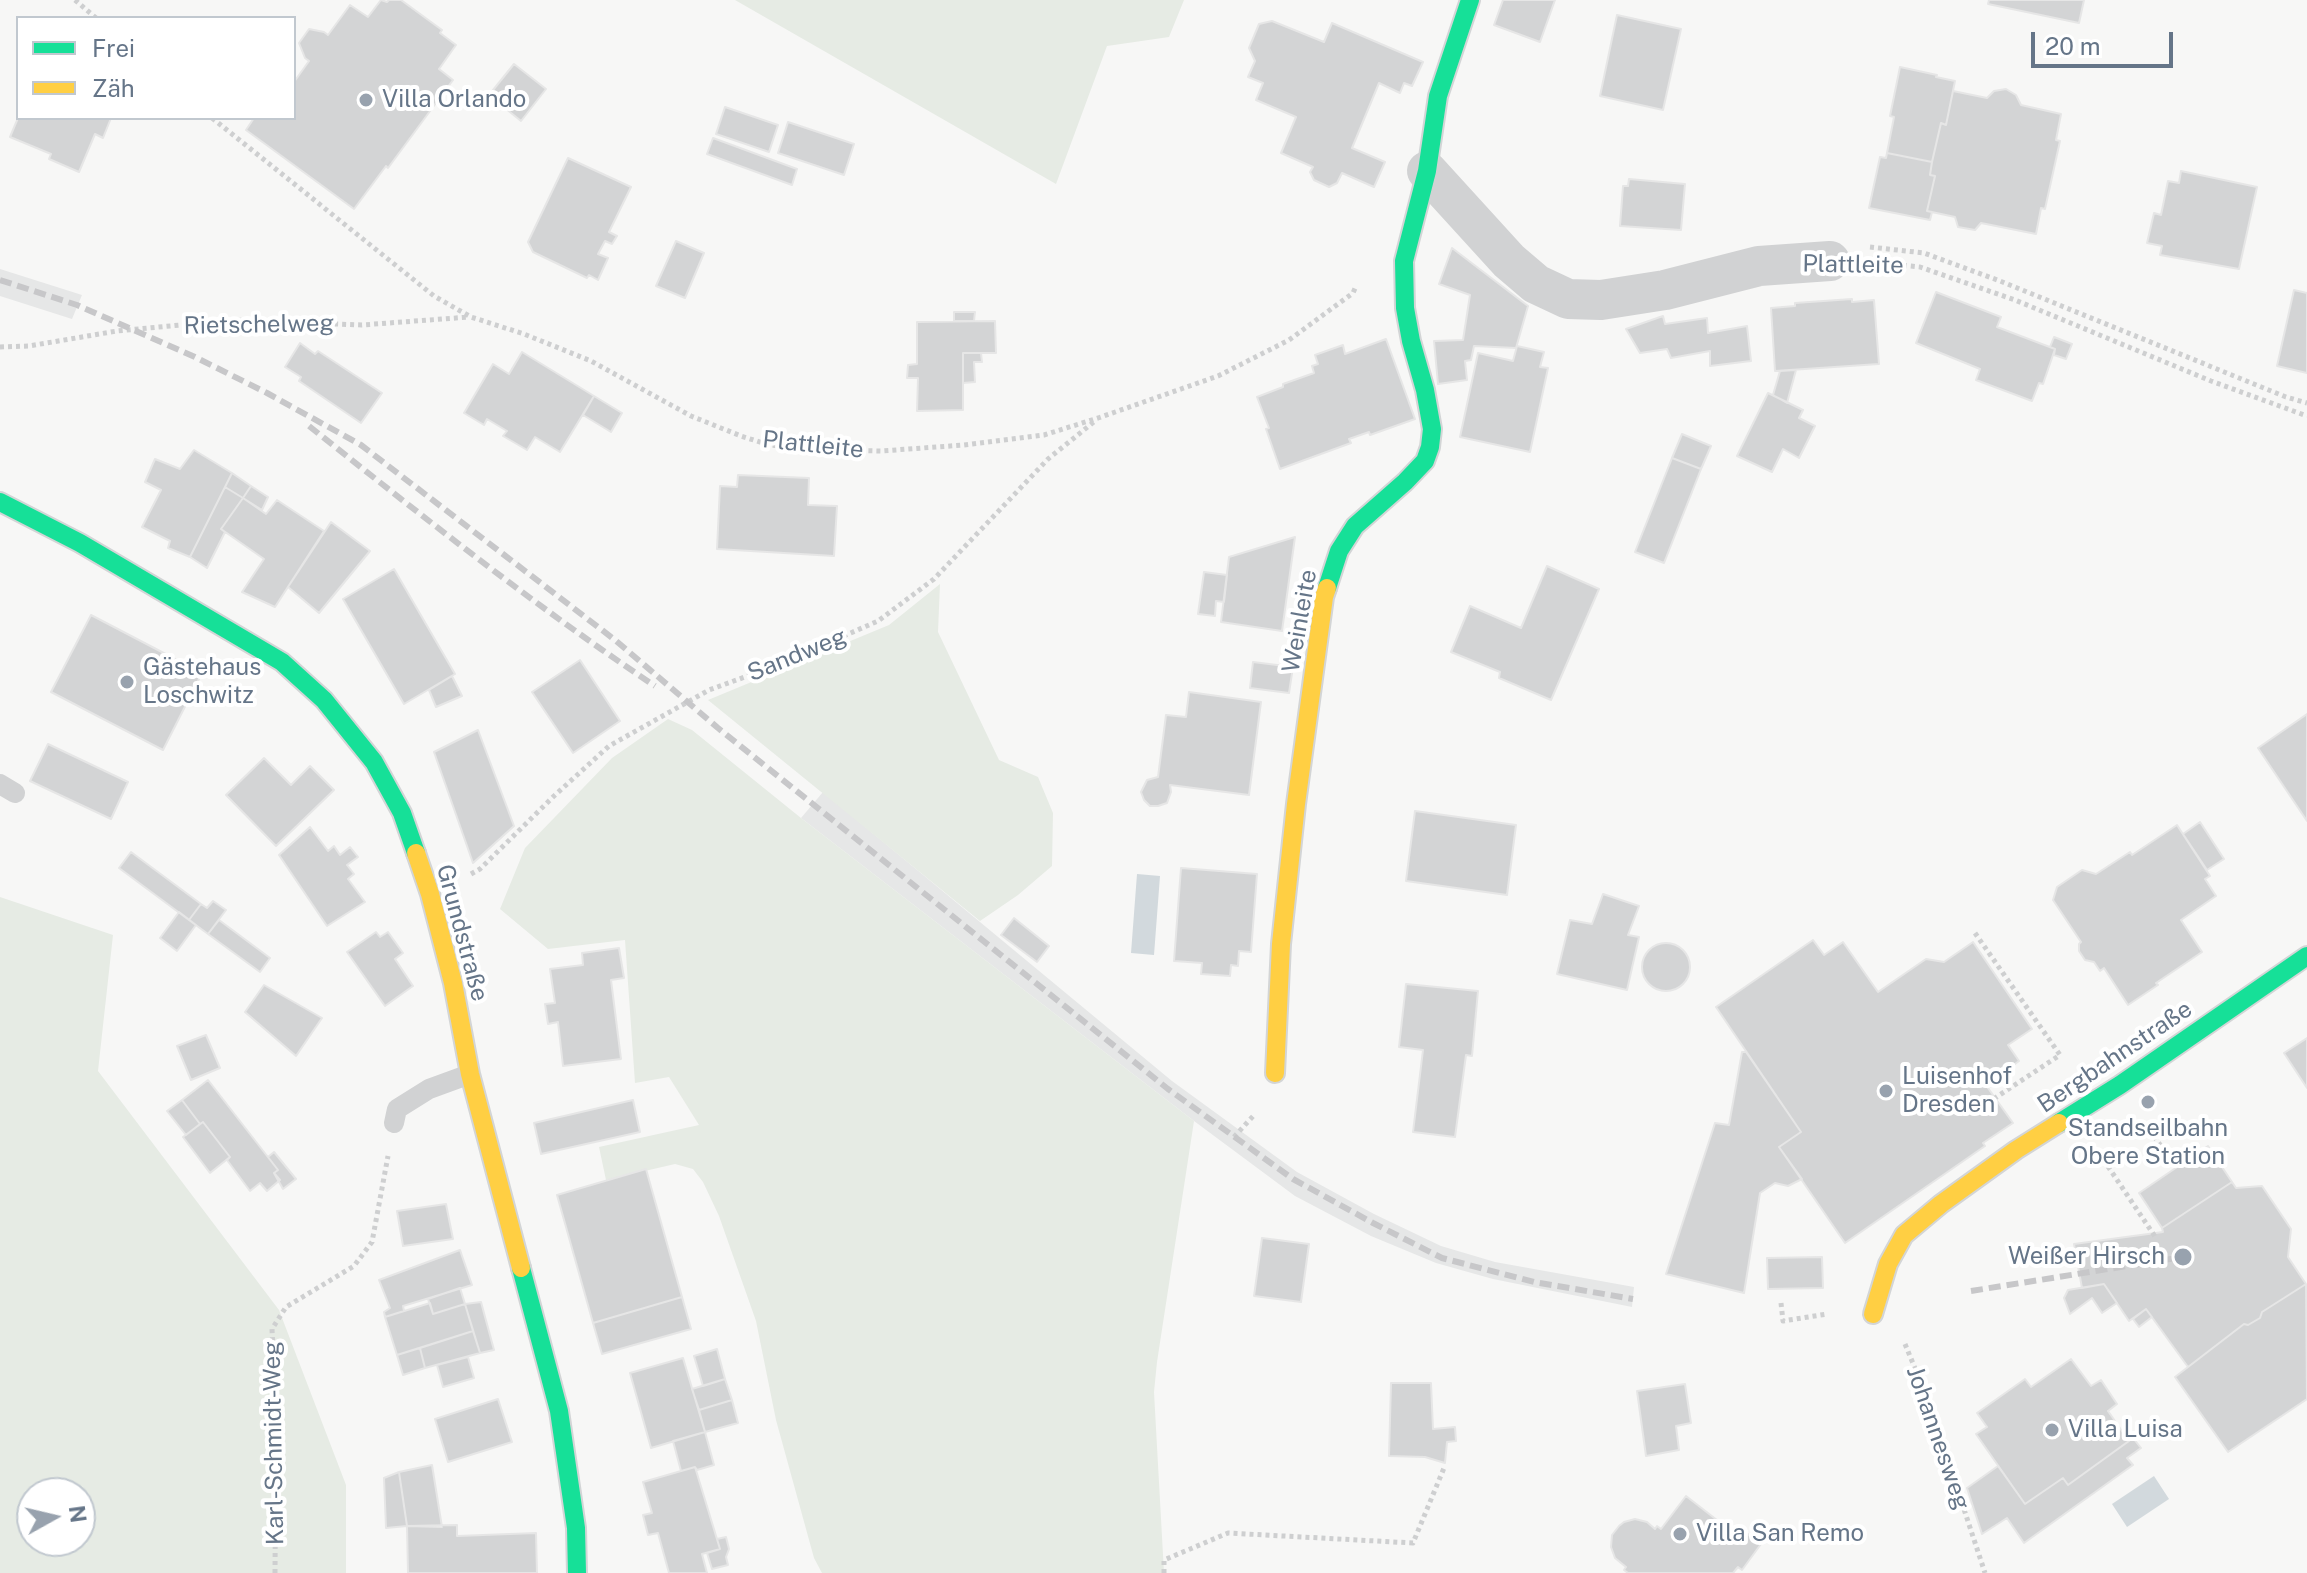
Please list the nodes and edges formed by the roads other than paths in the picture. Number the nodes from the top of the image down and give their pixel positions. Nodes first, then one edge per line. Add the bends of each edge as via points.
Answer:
1 (1470, 0) edge
2 (1427, 171) junction
3 (1830, 261) road end
4 (0, 502) edge
5 (2307, 956) edge
6 (1275, 1073) dead end
7 (470, 1074) junction
8 (394, 1123) road end
9 (1873, 1314) road end
10 (577, 1573) edge

1 - 2 street, Weinleite via 1438,96
2 - 3 street, Plattleite via 1509,261 1536,284 1568,299 1601,300 1759,266
2 - 6 street, Weinleite via 1404,261 1405,308 1425,390 1430,447 1425,461 1355,526 1339,551 1324,597 1283,928
4 - 7 street, Grundstraße via 282,662 324,700 374,762 402,813 430,894
5 - 9 street, Bergbahnstraße via 1941,1204 1904,1235 1888,1264
7 - 8 lane via 418,1095 397,1109
7 - 10 street, Grundstraße via 559,1411

